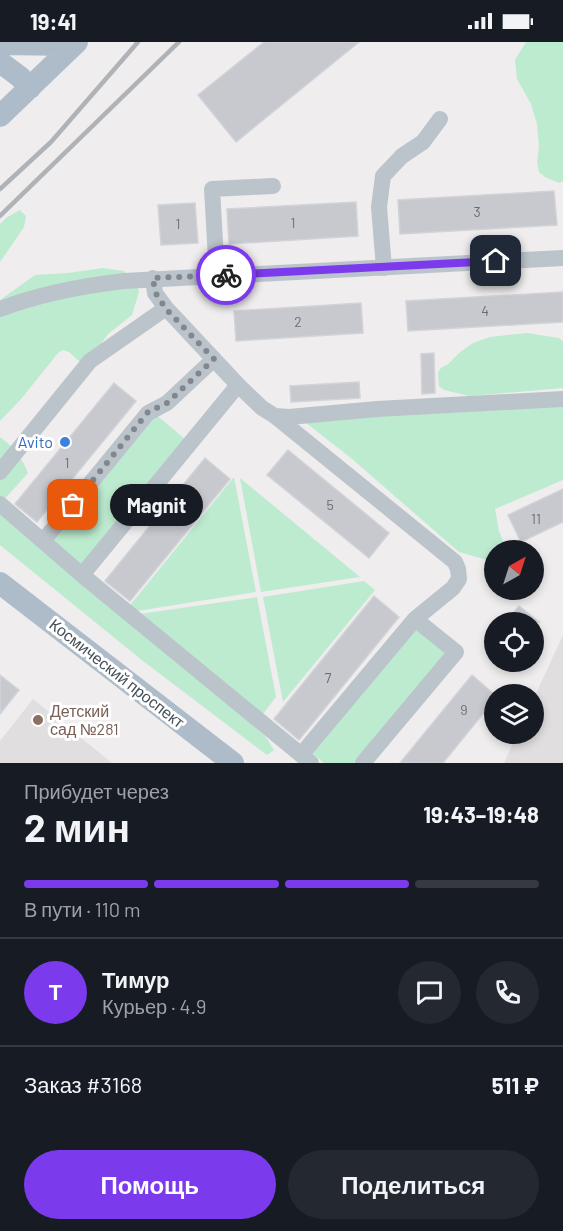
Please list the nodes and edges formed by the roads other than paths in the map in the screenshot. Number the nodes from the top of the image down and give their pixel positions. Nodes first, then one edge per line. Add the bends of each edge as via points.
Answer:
1 (75, 44) edge
2 (0, 45) edge
3 (0, 62) edge
4 (30, 88) junction
5 (0, 117) edge
6 (440, 119) dead end
7 (273, 186) dead end
8 (563, 258) edge
9 (384, 268) junction
10 (217, 276) junction
11 (153, 278) junction
12 (0, 309) edge
13 (166, 309) junction
14 (214, 359) junction
15 (238, 385) junction
16 (563, 399) edge
17 (276, 416) junction
18 (0, 472) edge
19 (0, 504) edge
20 (43, 542) junction
21 (82, 575) junction
22 (0, 583) edge
23 (416, 619) junction
24 (306, 759) edge
25 (233, 763) edge
26 (363, 763) edge

1 - 2 main road
1 - 4 main road
3 - 4 main road
4 - 5 main road
6 - 9 street via 423,142 383,176 379,207
7 - 10 street via 212,189
8 - 9 street
9 - 10 street
10 - 11 street
11 - 12 street via 84,286
11 - 13 street via 155,292
13 - 14 street
13 - 18 street via 90,361
14 - 15 street
14 - 20 street via 167,403 148,412
15 - 17 street
15 - 21 street
16 - 17 street
17 - 23 street via 455,562 459,579 453,588
19 - 20 street
20 - 21 street
21 - 24 street
22 - 25 main road, Космический проспект
23 - 24 street
23 - 26 street via 456,652

